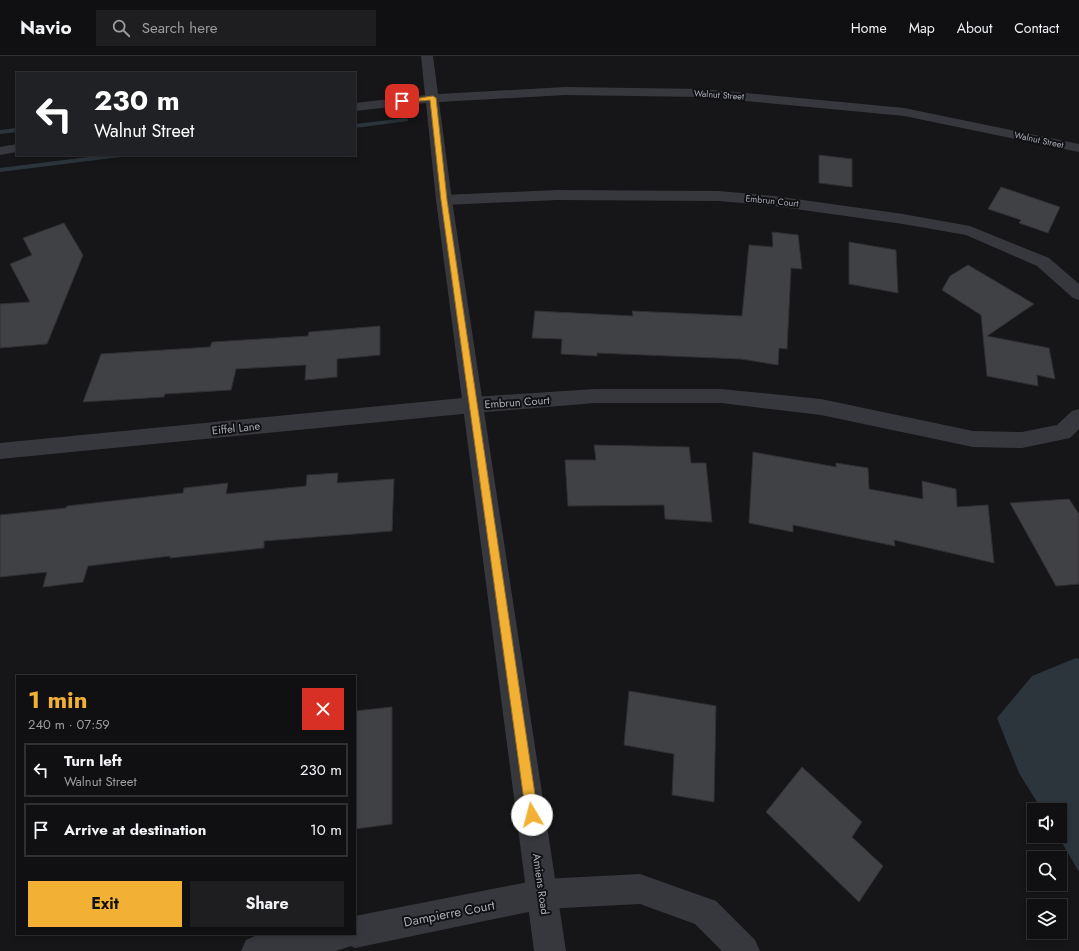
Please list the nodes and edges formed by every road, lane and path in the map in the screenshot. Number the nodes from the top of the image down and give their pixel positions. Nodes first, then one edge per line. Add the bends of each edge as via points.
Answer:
1 (427, 56) edge
2 (433, 98) junction
3 (356, 107) edge
4 (16, 148) edge
5 (1079, 148) edge
6 (0, 150) edge
7 (444, 200) junction
8 (1079, 294) edge
9 (473, 405) junction
10 (1079, 417) edge
11 (0, 451) edge
12 (543, 894) junction
13 (356, 932) edge
14 (338, 935) edge
15 (257, 951) edge
16 (550, 951) edge
17 (744, 951) edge

1 - 2 street, Amiens Road
2 - 3 street, Walnut Street
2 - 5 street, Walnut Street via 565,91 703,93 904,112
2 - 7 street, Amiens Road
4 - 6 street
7 - 8 street, Embrun Court via 557,195 719,196 903,219 970,231 1043,262
7 - 9 street, Amiens Road
9 - 10 street, Embrun Court via 595,396 721,396 821,407 973,439 1022,440 1063,432
9 - 11 street, Eiffel Lane
9 - 12 street, Amiens Road
12 - 13 street, Dampierre Court
12 - 16 street, Amiens Road
12 - 17 street, Dampierre Court via 640,889 705,912
14 - 15 street

